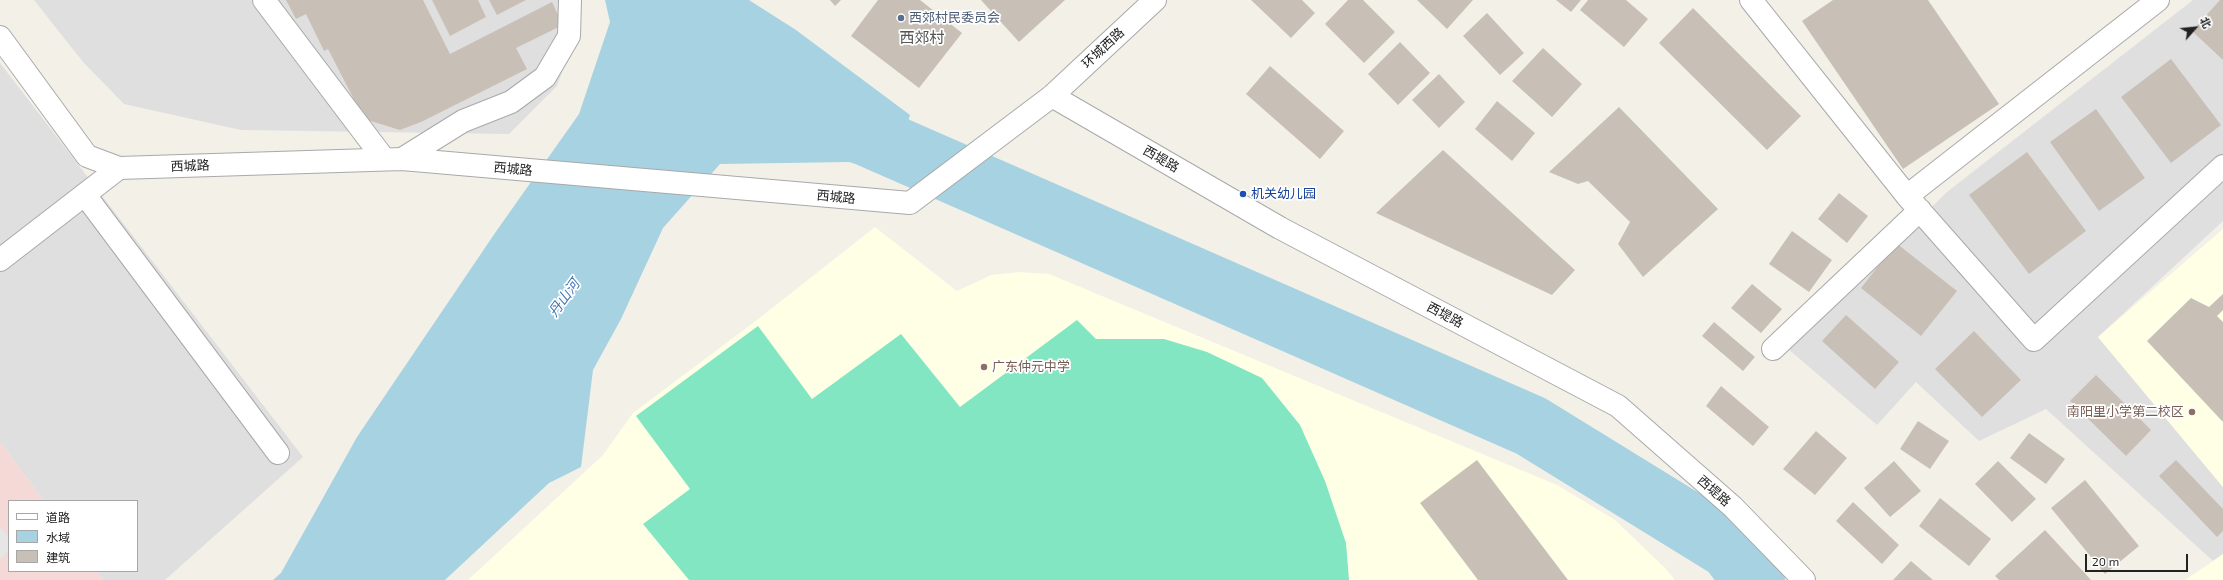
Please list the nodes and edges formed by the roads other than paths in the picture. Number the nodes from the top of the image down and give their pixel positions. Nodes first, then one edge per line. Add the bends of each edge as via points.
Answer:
1 (264, 0) edge
2 (570, 0) edge
3 (1155, 0) edge
4 (1751, 0) edge
5 (2158, 0) edge
6 (0, 37) edge
7 (1052, 96) junction
8 (393, 159) junction
9 (2223, 166) edge
10 (119, 168) junction
11 (85, 195) junction
12 (1913, 203) junction
13 (0, 260) edge
14 (1773, 349) dead end
15 (278, 453) dead end
16 (1804, 580) edge

1 - 8 street
2 - 8 street via 569,36 545,77 511,102 463,121
3 - 7 street, 环城西路
4 - 12 street
5 - 12 street
6 - 10 street, 西城路 via 87,156
7 - 8 street, 西城路 via 910,203
7 - 16 street, 西堤路 via 1280,228 1618,406 1733,508
8 - 10 street, 西城路
9 - 12 street via 2034,340
10 - 11 street
11 - 13 street
11 - 15 street
12 - 14 street

